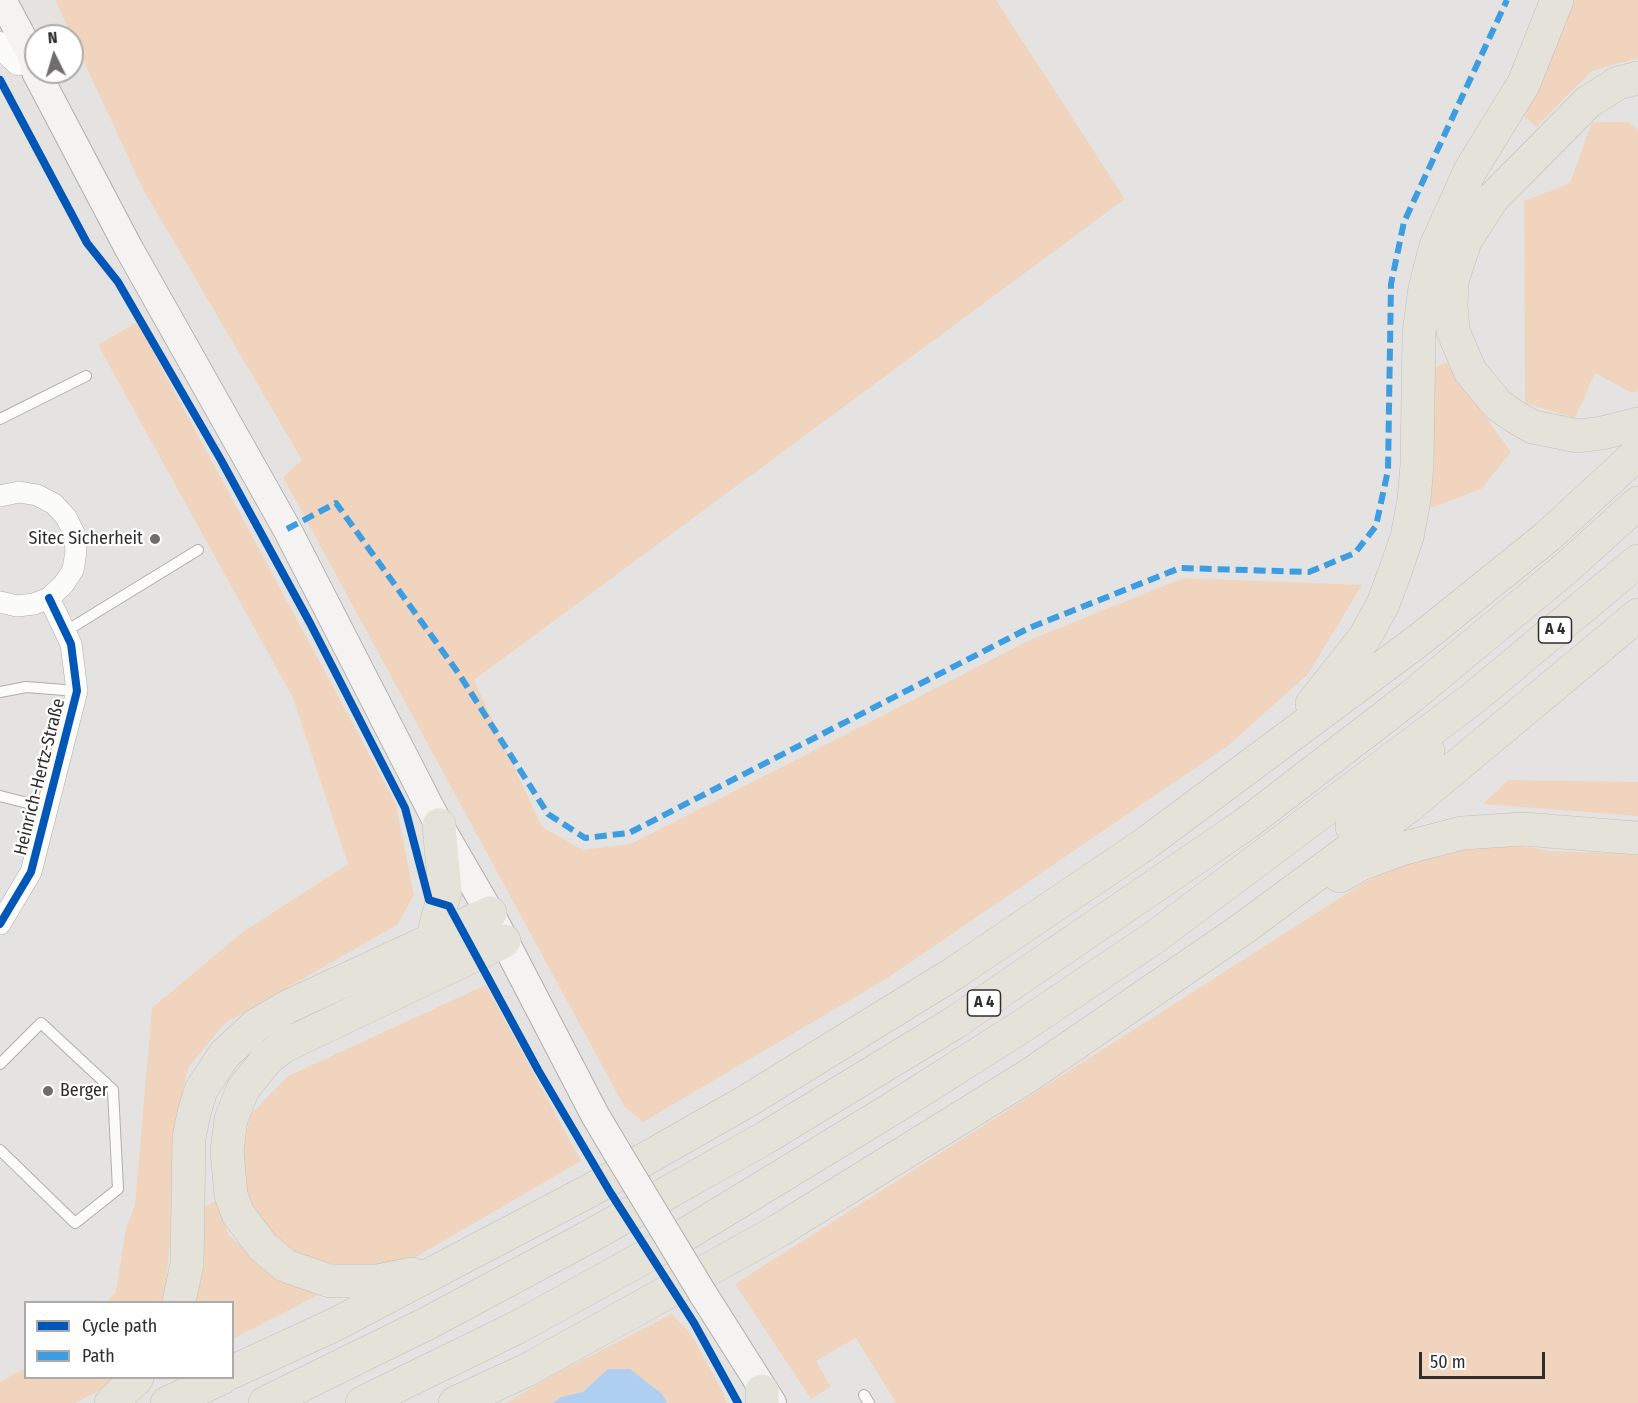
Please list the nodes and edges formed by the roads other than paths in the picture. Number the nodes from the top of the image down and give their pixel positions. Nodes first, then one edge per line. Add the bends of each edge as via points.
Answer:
1 (1557, 0) edge
2 (2, 7) edge
3 (24, 43) edge
4 (1638, 78) edge
5 (36, 84) edge
6 (86, 376) dead end
7 (0, 419) edge
8 (1638, 424) edge
9 (1638, 453) edge
10 (0, 496) edge
11 (1638, 503) edge
12 (198, 550) dead end
13 (1638, 561) edge
14 (49, 597) junction
15 (0, 602) edge
16 (1638, 615) edge
17 (66, 631) junction
18 (77, 691) junction
19 (0, 692) edge
20 (1471, 700) junction
21 (1268, 753) junction
22 (0, 796) edge
23 (47, 808) junction
24 (439, 825) junction
25 (1638, 838) edge
26 (6, 900) edge
27 (0, 924) edge
28 (497, 927) junction
29 (1241, 930) junction
30 (432, 940) junction
31 (0, 1064) edge
32 (0, 1150) edge
33 (462, 1260) junction
34 (179, 1301) edge
35 (526, 1370) junction
36 (234, 1371) edge
37 (135, 1379) edge
38 (218, 1379) edge
39 (765, 1399) edge
40 (111, 1403) edge
41 (167, 1403) edge
42 (265, 1403) edge
43 (362, 1403) edge
44 (455, 1403) edge
45 (483, 1403) edge

1 - 21 highway via 1524,83 1470,171 1436,246 1419,333 1414,500 1407,537 1390,587 1375,620 1343,668
2 - 3 main road
4 - 8 highway via 1618,83 1588,102 1492,200 1465,241 1452,281 1451,305 1453,330 1470,371 1498,405 1514,416 1533,427 1578,436
5 - 24 main road via 287,529
6 - 7 lane
9 - 21 highway via 1548,536 1419,640
10 - 14 street via 19,492 37,495 54,504 74,533 75,561 63,585
11 - 42 highway, A 4 via 1412,696 1247,823 954,1023 765,1138 593,1235 428,1323
12 - 17 lane
13 - 20 highway, A 4
14 - 15 street via 17,606
14 - 17 street, Heinrich-Hertz-Straße
16 - 29 highway via 1409,806
17 - 18 street, Heinrich-Hertz-Straße
18 - 19 lane via 26,687
18 - 23 street, Heinrich-Hertz-Straße
20 - 29 highway via 1411,772
20 - 43 highway, A 4 via 1155,937 890,1110 675,1240 518,1327
21 - 33 highway via 1028,924 852,1038
22 - 23 lane
23 - 26 street, Heinrich-Hertz-Straße via 31,872
24 - 28 main road
24 - 30 highway via 445,891
25 - 29 highway via 1523,829 1462,833 1361,864
26 - 27 street, Heinrich-Hertz-Straße
28 - 30 highway
28 - 33 highway via 267,1059 243,1089 228,1134 228,1172 238,1214 263,1247 286,1266 330,1281 354,1283
28 - 39 main road, bridge via 595,1115
29 - 35 highway via 1028,1076 788,1225
30 - 34 highway via 289,1006 255,1026 211,1072 194,1113 189,1138 187,1264
31 - 32 lane via 41,1023 112,1090 118,1189 75,1223
33 - 36 highway
35 - 44 highway
35 - 45 highway
37 - 40 highway
38 - 41 highway

